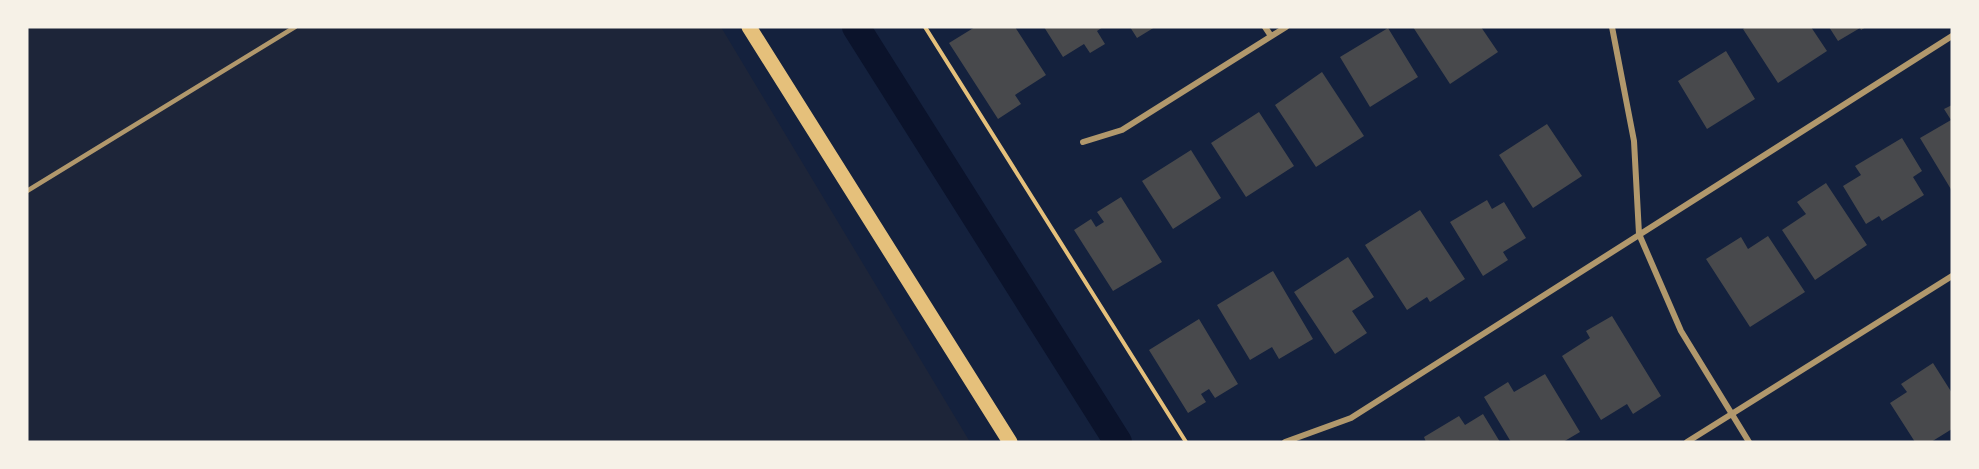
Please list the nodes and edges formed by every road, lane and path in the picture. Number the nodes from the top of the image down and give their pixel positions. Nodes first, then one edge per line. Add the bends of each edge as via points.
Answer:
1 (295, 27) edge
2 (749, 27) edge
3 (925, 27) edge
4 (1265, 27) edge
5 (1286, 27) edge
6 (1612, 27) edge
7 (1271, 36) junction
8 (1952, 36) edge
9 (1083, 142) dead end
10 (27, 191) edge
11 (1639, 234) junction
12 (1952, 276) edge
13 (1731, 413) junction
14 (1010, 442) edge
15 (1186, 442) edge
16 (1285, 442) edge
17 (1687, 442) edge
18 (1749, 442) edge

1 - 10 lane
2 - 14 main road
3 - 15 path
4 - 7 street
5 - 7 street
6 - 11 street via 1634,141
7 - 9 street via 1122,130
8 - 11 street
11 - 13 street via 1681,331
11 - 16 street via 1351,418
12 - 13 street
13 - 17 street
13 - 18 street

